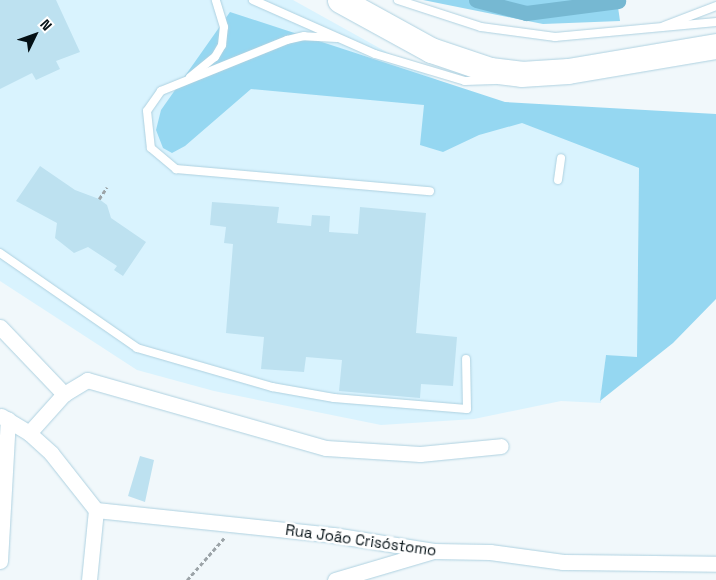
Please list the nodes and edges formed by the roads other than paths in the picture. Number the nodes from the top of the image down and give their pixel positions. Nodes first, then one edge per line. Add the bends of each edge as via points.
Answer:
1 (216, 0) edge
2 (253, 0) edge
3 (340, 0) edge
4 (398, 0) edge
5 (716, 6) edge
6 (716, 22) edge
7 (657, 29) junction
8 (337, 38) junction
9 (716, 46) edge
10 (521, 74) junction
11 (187, 80) junction
12 (561, 158) dead end
13 (558, 180) dead end
14 (430, 191) dead end
15 (0, 253) edge
16 (0, 327) edge
17 (466, 359) dead end
18 (64, 394) junction
19 (4, 417) edge
20 (29, 432) junction
21 (501, 446) dead end
22 (96, 510) junction
23 (434, 551) junction
24 (0, 561) edge
25 (716, 564) edge
26 (89, 580) edge
27 (335, 580) edge

1 - 11 lane via 224,27 222,45 216,57
2 - 8 lane
3 - 10 main road via 431,50 481,67
4 - 7 lane via 481,27 555,37
5 - 7 lane
6 - 7 lane
8 - 10 lane via 465,81
8 - 11 lane via 304,36 287,40 217,72
9 - 10 main road via 568,71
11 - 14 lane via 161,91 146,123 151,148 176,169
12 - 13 lane
15 - 17 lane via 137,348 272,387 334,398 466,409
16 - 18 street
18 - 20 street
18 - 21 street via 77,384 95,381 189,413 326,448 420,454
19 - 20 street
19 - 24 street
20 - 22 street via 72,476
22 - 23 street, Rua João Crisóstomo via 236,524
22 - 26 street
23 - 25 street, Rua João Crisóstomo via 490,552 563,562
23 - 27 street

